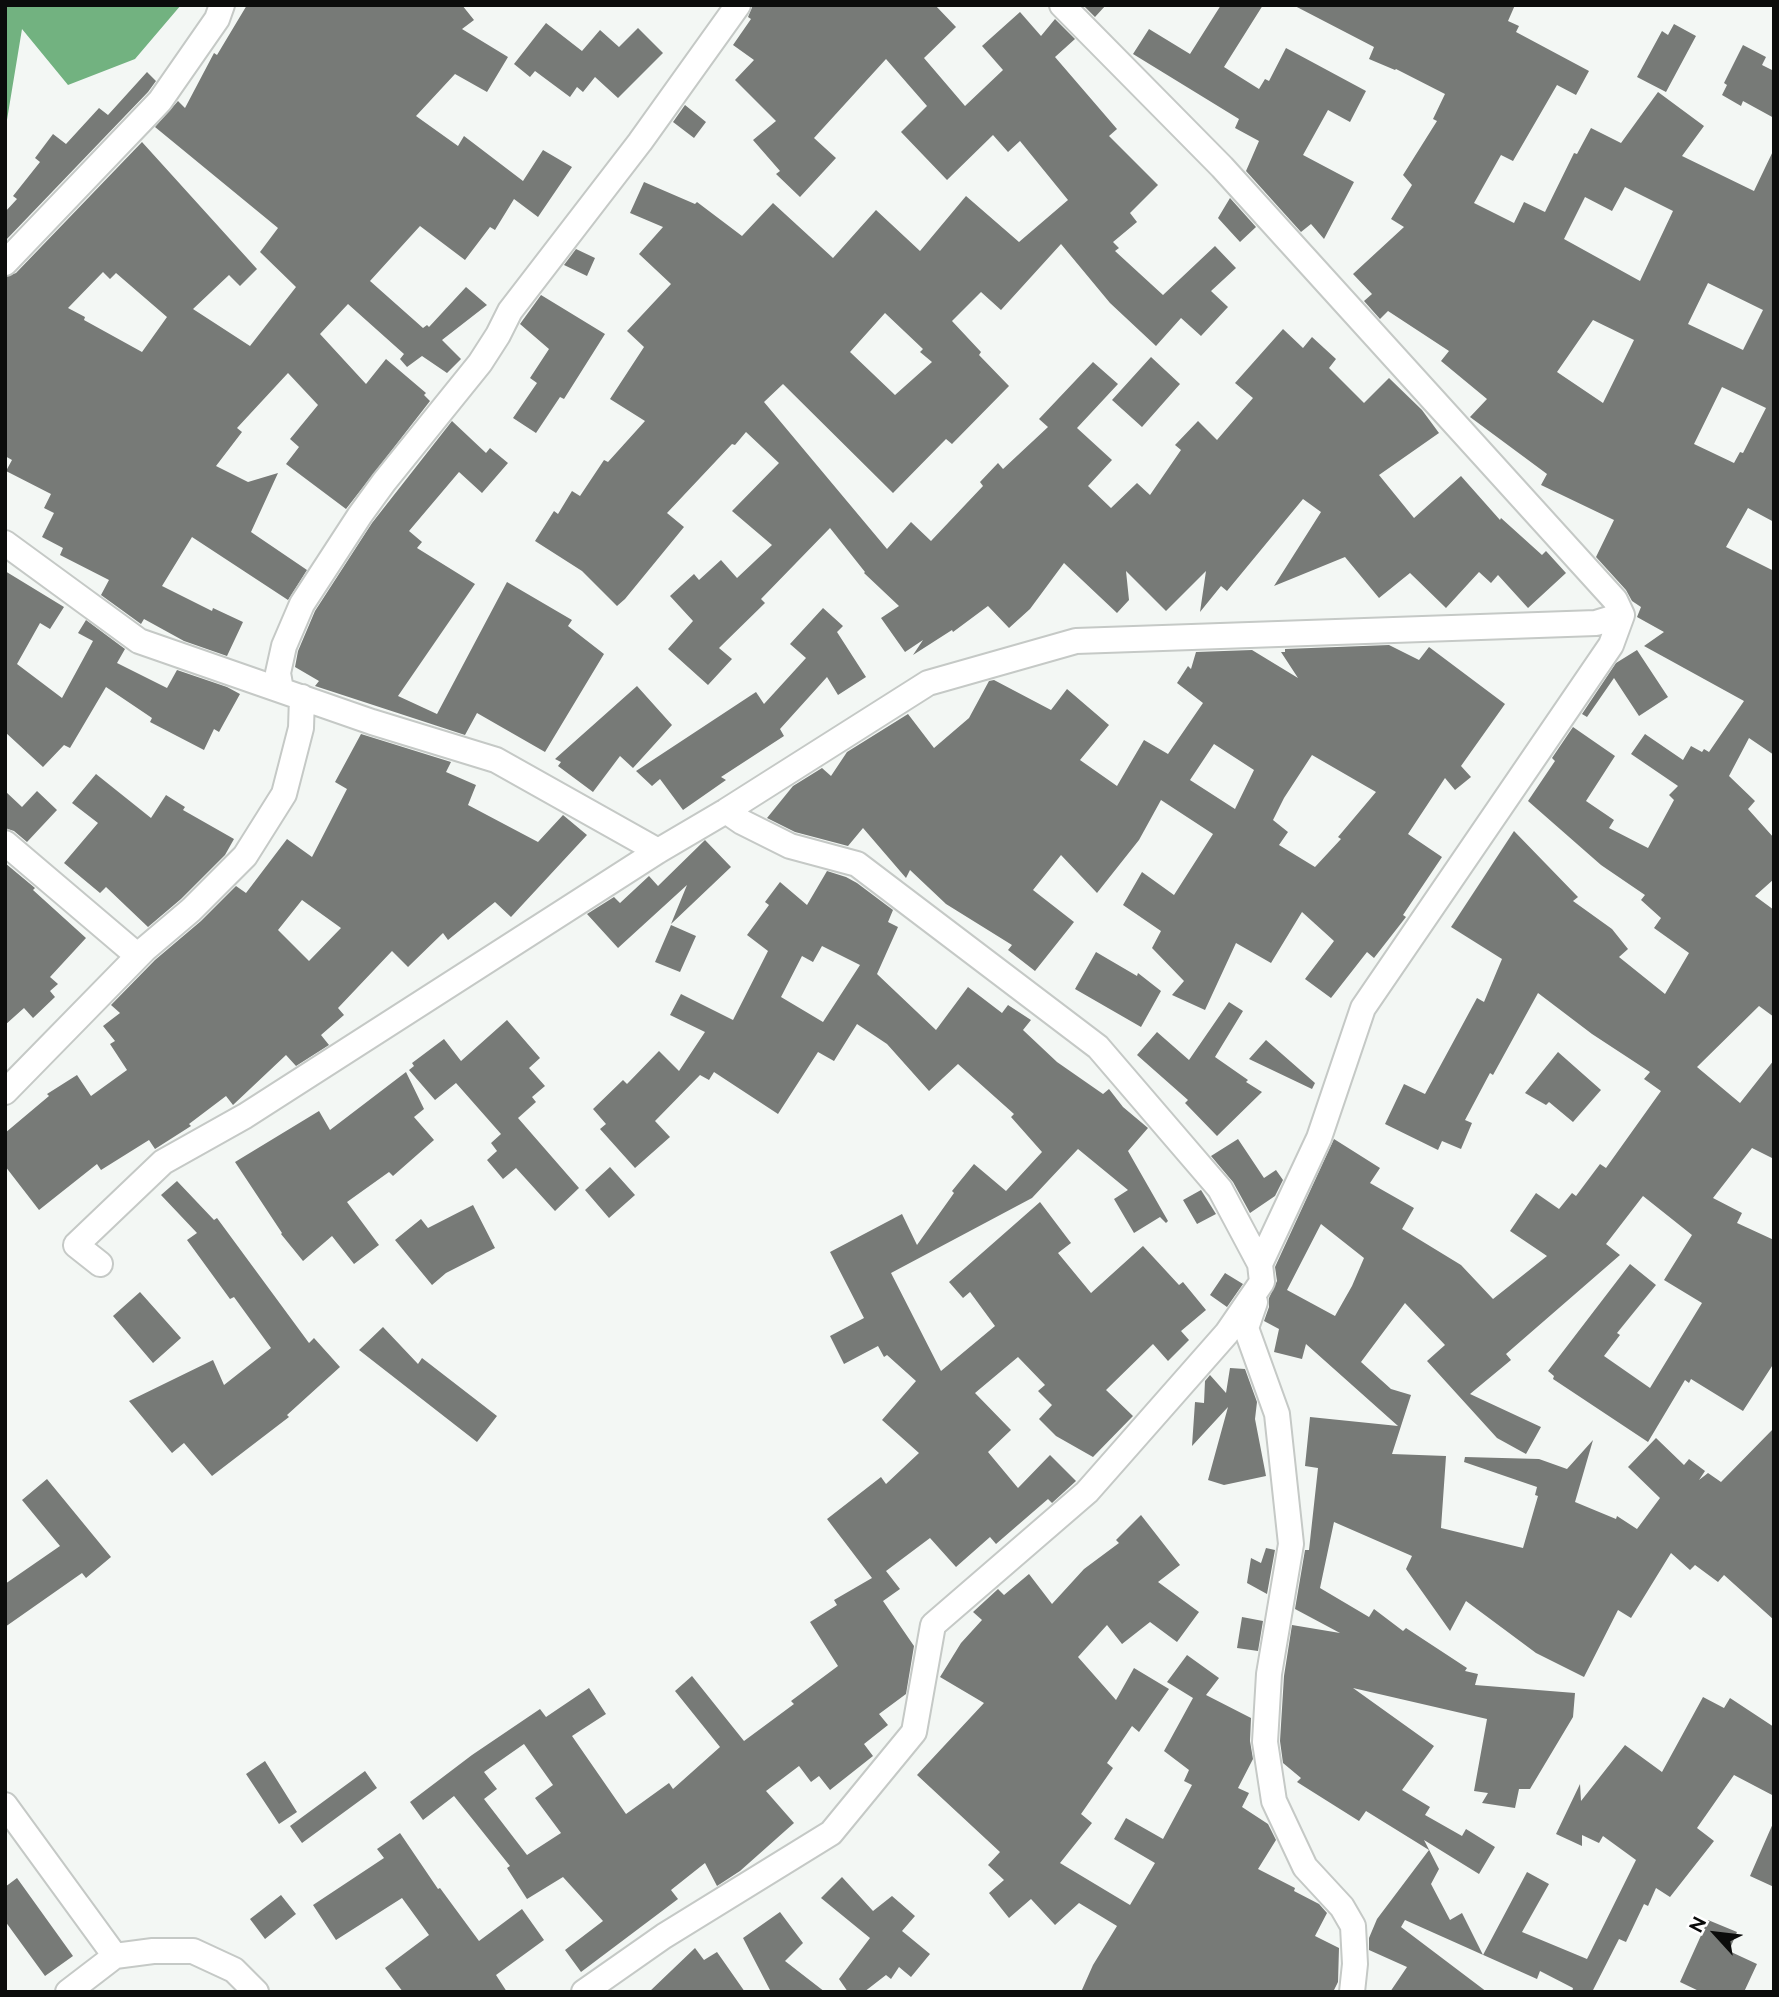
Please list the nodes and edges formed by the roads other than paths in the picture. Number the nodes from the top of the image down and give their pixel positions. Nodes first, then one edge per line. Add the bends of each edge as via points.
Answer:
1 (222, 5) edge
2 (738, 5) edge
3 (1062, 5) edge
4 (5, 263) edge
5 (5, 543) edge
6 (1622, 615) junction
7 (291, 694) junction
8 (726, 811) junction
9 (5, 843) edge
10 (658, 851) junction
11 (138, 956) junction
12 (5, 1092) edge
13 (100, 1264) dead end
14 (1261, 1273) junction
15 (5, 1805) edge
16 (115, 1956) junction
17 (68, 1992) edge
18 (256, 1992) edge
19 (584, 1992) edge
20 (1352, 1992) edge

1 - 4 street via 160,101
2 - 7 street via 640,142 522,294 480,363 384,482 302,604 278,673
3 - 6 street via 1222,167 1615,600
5 - 7 street via 139,641
6 - 8 street via 1597,622 1076,641 928,683
6 - 14 street via 1611,645 1363,1007 1319,1138
7 - 10 street via 496,760
7 - 11 street via 301,728 284,794 245,856
8 - 10 street
8 - 14 street via 790,846 857,863 1098,1048 1220,1189
9 - 11 street
10 - 13 street via 287,1089 163,1163 76,1245
11 - 12 street
14 - 19 street via 1227,1333 1087,1492 933,1625 914,1732 831,1833 664,1936
14 - 20 street via 1246,1328 1277,1414 1291,1544 1269,1674 1265,1742 1274,1801 1305,1867 1342,1906 1353,1926
15 - 16 street
16 - 17 street
16 - 18 street via 193,1951 234,1970

